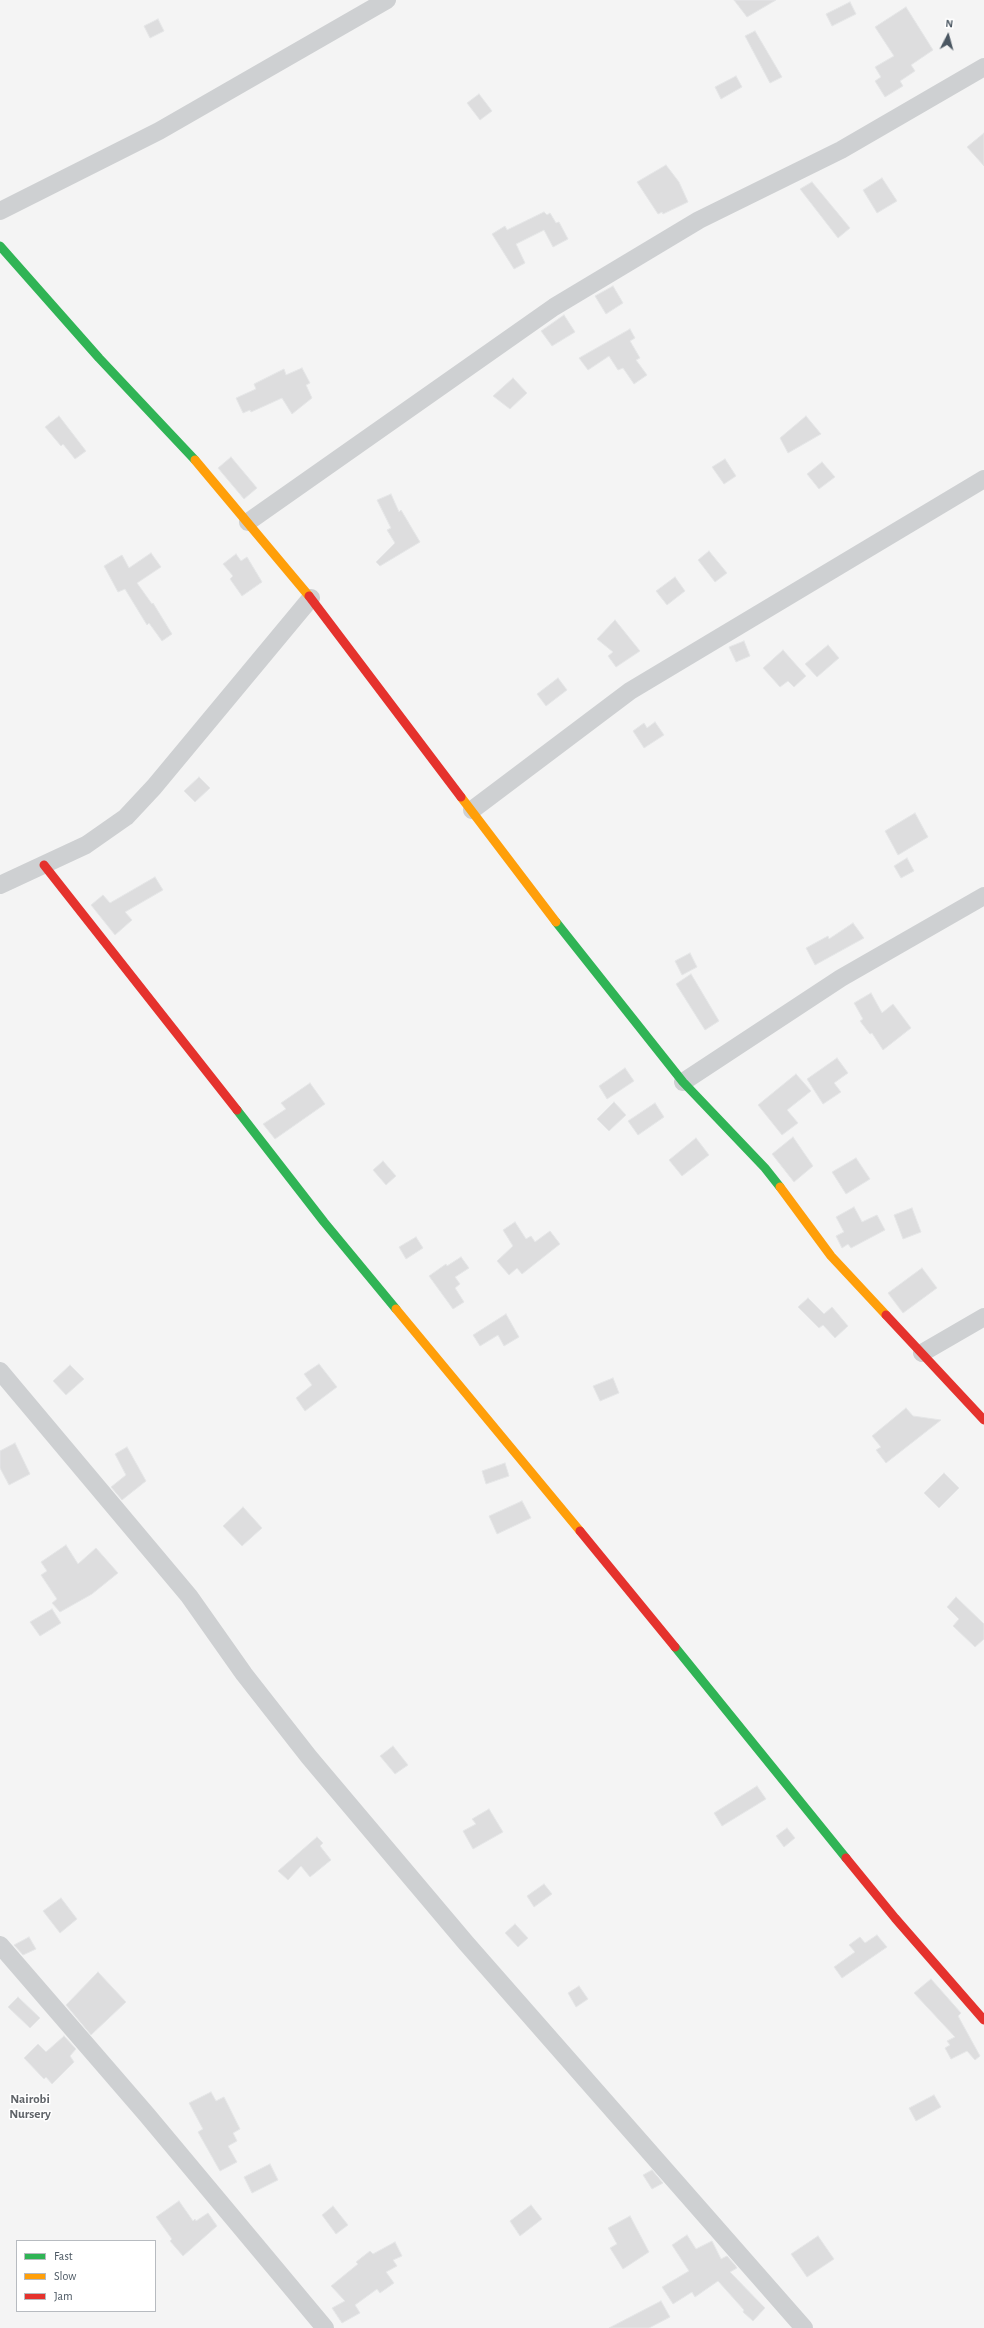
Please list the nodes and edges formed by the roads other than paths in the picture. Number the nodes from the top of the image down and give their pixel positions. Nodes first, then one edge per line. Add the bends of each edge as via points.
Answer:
1 (387, 0) edge
2 (984, 67) edge
3 (0, 211) edge
4 (0, 246) edge
5 (984, 479) edge
6 (248, 522) junction
7 (311, 598) junction
8 (472, 810) junction
9 (44, 865) junction
10 (0, 885) edge
11 (984, 896) edge
12 (683, 1082) junction
13 (984, 1317) edge
14 (922, 1353) junction
15 (0, 1371) edge
16 (984, 1420) edge
17 (0, 1945) edge
18 (984, 2020) edge
19 (325, 2328) edge
20 (804, 2328) edge

1 - 3 street via 159,131
2 - 6 street via 841,150 699,220 554,307
4 - 6 street via 99,358 190,454
5 - 8 street via 630,691
6 - 7 street
7 - 8 street
7 - 9 street via 126,817 86,845
8 - 12 street
9 - 10 street
9 - 18 street via 324,1222 606,1562 895,1918
11 - 12 street via 841,978
12 - 14 street via 765,1168 831,1256
13 - 14 street
14 - 16 street
15 - 20 street via 189,1596 244,1674 310,1758 466,1942
17 - 19 street via 147,2115

